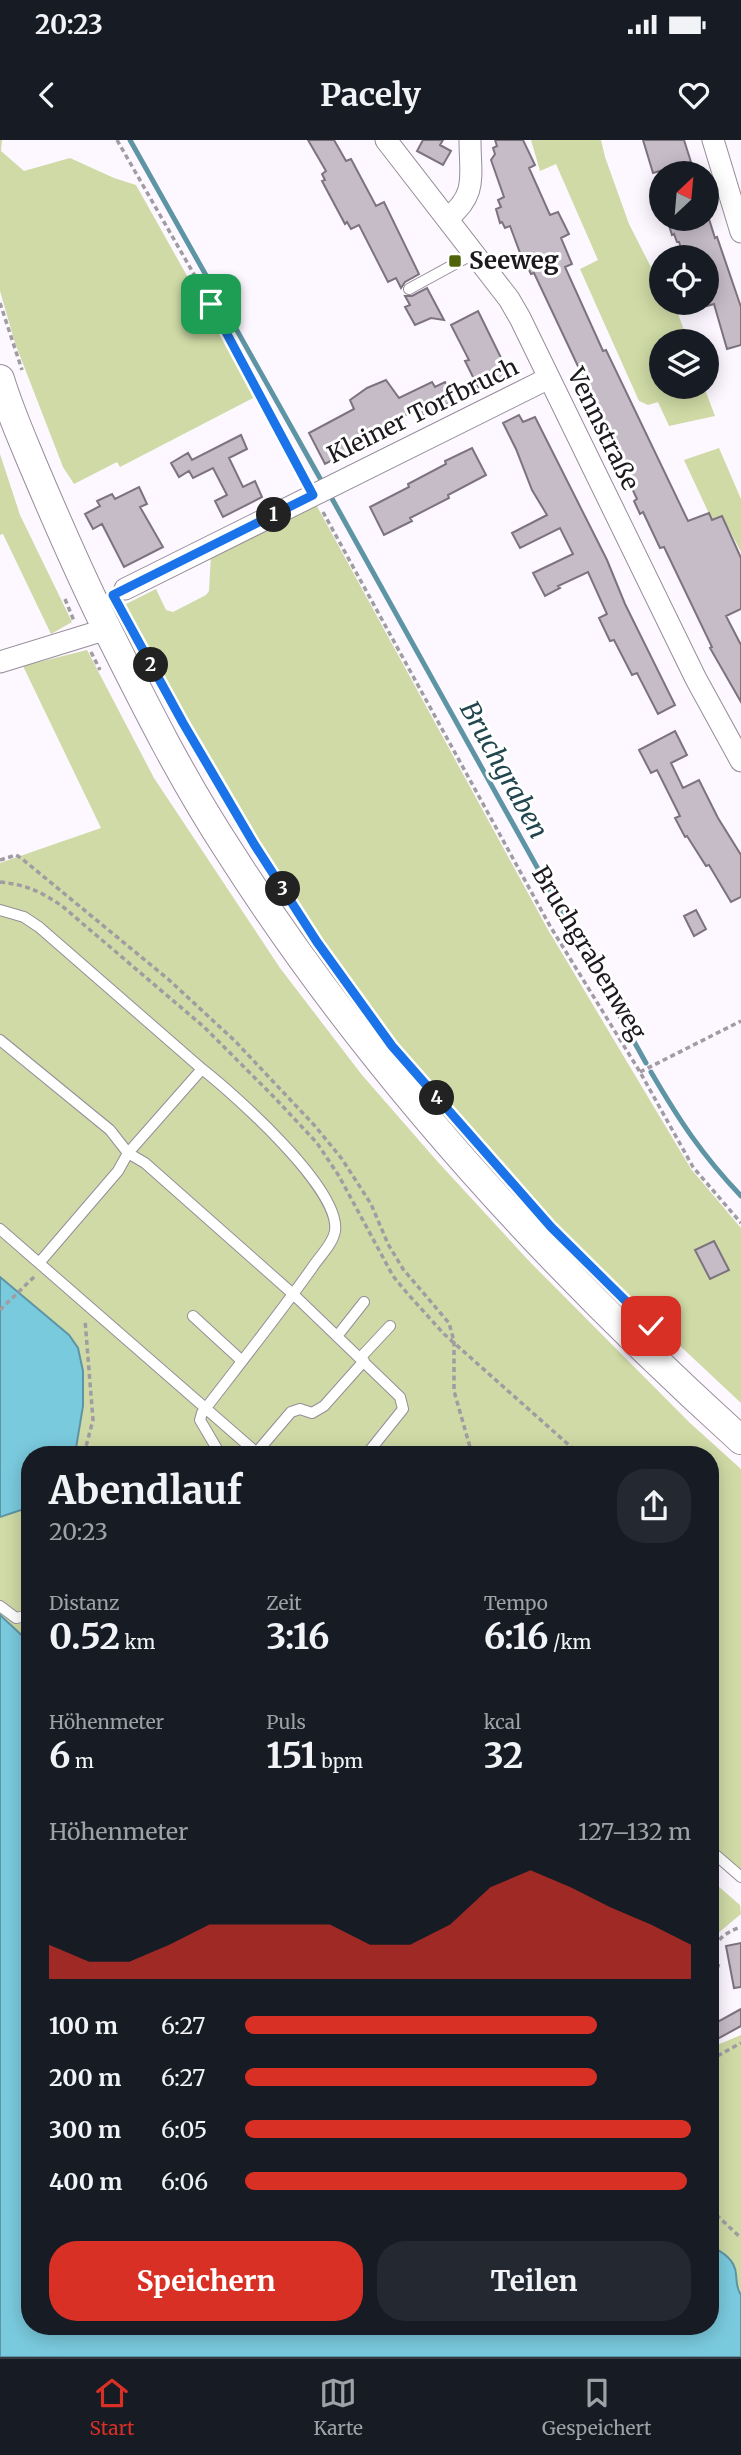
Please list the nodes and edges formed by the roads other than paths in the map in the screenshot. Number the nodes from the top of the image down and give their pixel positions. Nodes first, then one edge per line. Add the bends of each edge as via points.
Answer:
1 (386, 140) edge
2 (470, 140) edge
3 (713, 140) edge
4 (447, 219) junction
5 (741, 232) edge
6 (473, 254) junction
7 (409, 289) dead end
8 (549, 378) junction
9 (0, 379) edge
10 (125, 589) joint
11 (101, 617) junction
12 (0, 662) edge
13 (741, 761) edge
14 (0, 910) edge
15 (0, 1040) edge
16 (202, 1069) junction
17 (128, 1153) junction
18 (0, 1229) edge
19 (42, 1265) junction
20 (293, 1294) junction
21 (364, 1302) dead end
22 (193, 1317) dead end
23 (390, 1326) dead end
24 (338, 1335) junction
25 (362, 1359) junction
26 (242, 1361) junction
27 (206, 1408) junction
28 (741, 1440) edge
29 (215, 1446) edge
30 (248, 1446) edge
31 (263, 1446) edge
32 (373, 1446) edge
33 (0, 1606) edge
34 (21, 1617) edge
35 (719, 1858) edge
36 (741, 1877) edge

1 - 4 street, Vennstraße
2 - 4 street via 468,194 463,206
3 - 5 street
4 - 6 street, Vennstraße
6 - 7 lane
6 - 8 street, Vennstraße via 514,309
8 - 10 street, Kleiner Torfbruch
8 - 13 street, Vennstraße
9 - 11 main road via 43,490
10 - 11 lane, Kleiner Torfbruch
11 - 12 street, Kleiner Torfbruch
11 - 28 main road via 228,850 297,953 371,1049 543,1247
14 - 16 lane via 39,927
15 - 17 lane via 110,1130
16 - 17 lane
16 - 20 lane via 269,1130 310,1175 329,1204 334,1221 332,1239
17 - 19 lane
17 - 20 lane
18 - 19 lane
19 - 27 lane
20 - 24 lane
20 - 26 lane
21 - 24 lane
22 - 26 lane
23 - 25 lane
24 - 25 lane
25 - 31 lane via 324,1405 312,1413 291,1412
25 - 32 lane via 400,1397 402,1409
26 - 27 lane
27 - 29 lane via 200,1420
27 - 30 lane
33 - 34 lane
35 - 36 lane

